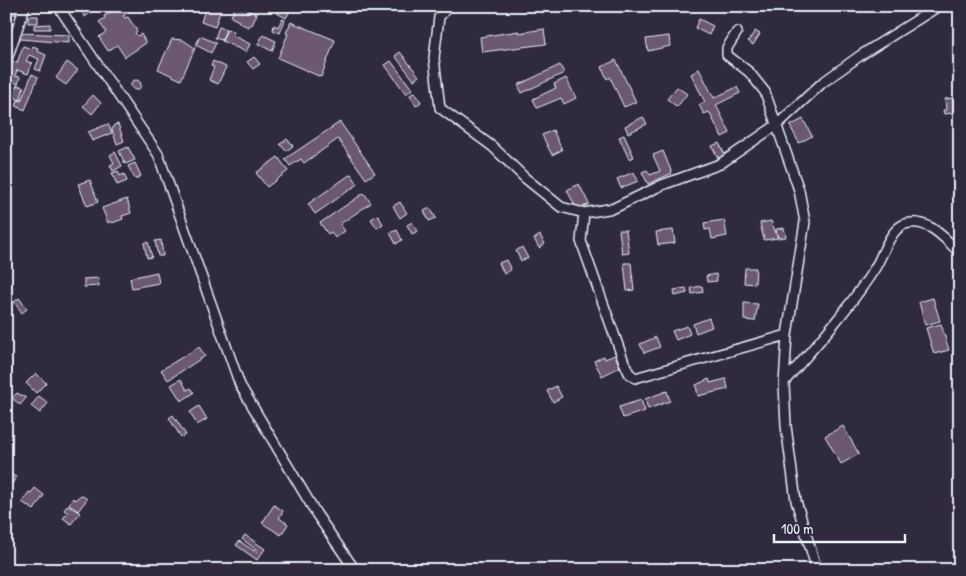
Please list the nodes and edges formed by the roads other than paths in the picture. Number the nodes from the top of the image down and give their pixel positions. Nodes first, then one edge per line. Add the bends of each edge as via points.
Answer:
1 (58, 6) edge
2 (449, 6) edge
3 (939, 6) edge
4 (24, 7) edge
5 (6, 9) edge
6 (737, 32) dead end
7 (6, 62) edge
8 (778, 124) junction
9 (584, 213) junction
10 (960, 253) edge
11 (788, 335) junction
12 (784, 382) junction
13 (355, 570) edge
14 (817, 570) edge

1 - 13 street via 158,154 240,385 317,515
2 - 9 street via 439,17 434,58 440,108 493,147 561,207
3 - 8 street via 861,55 822,84
4 - 5 street
4 - 7 street
6 - 8 street via 726,48 727,55 749,72 765,92
8 - 9 street via 720,164 662,185 614,208
8 - 11 street via 799,190 805,222
9 - 11 street via 581,241 628,373 635,378
10 - 12 street via 930,226 904,224 894,232 876,266 847,308
11 - 12 street
12 - 14 street via 796,501

